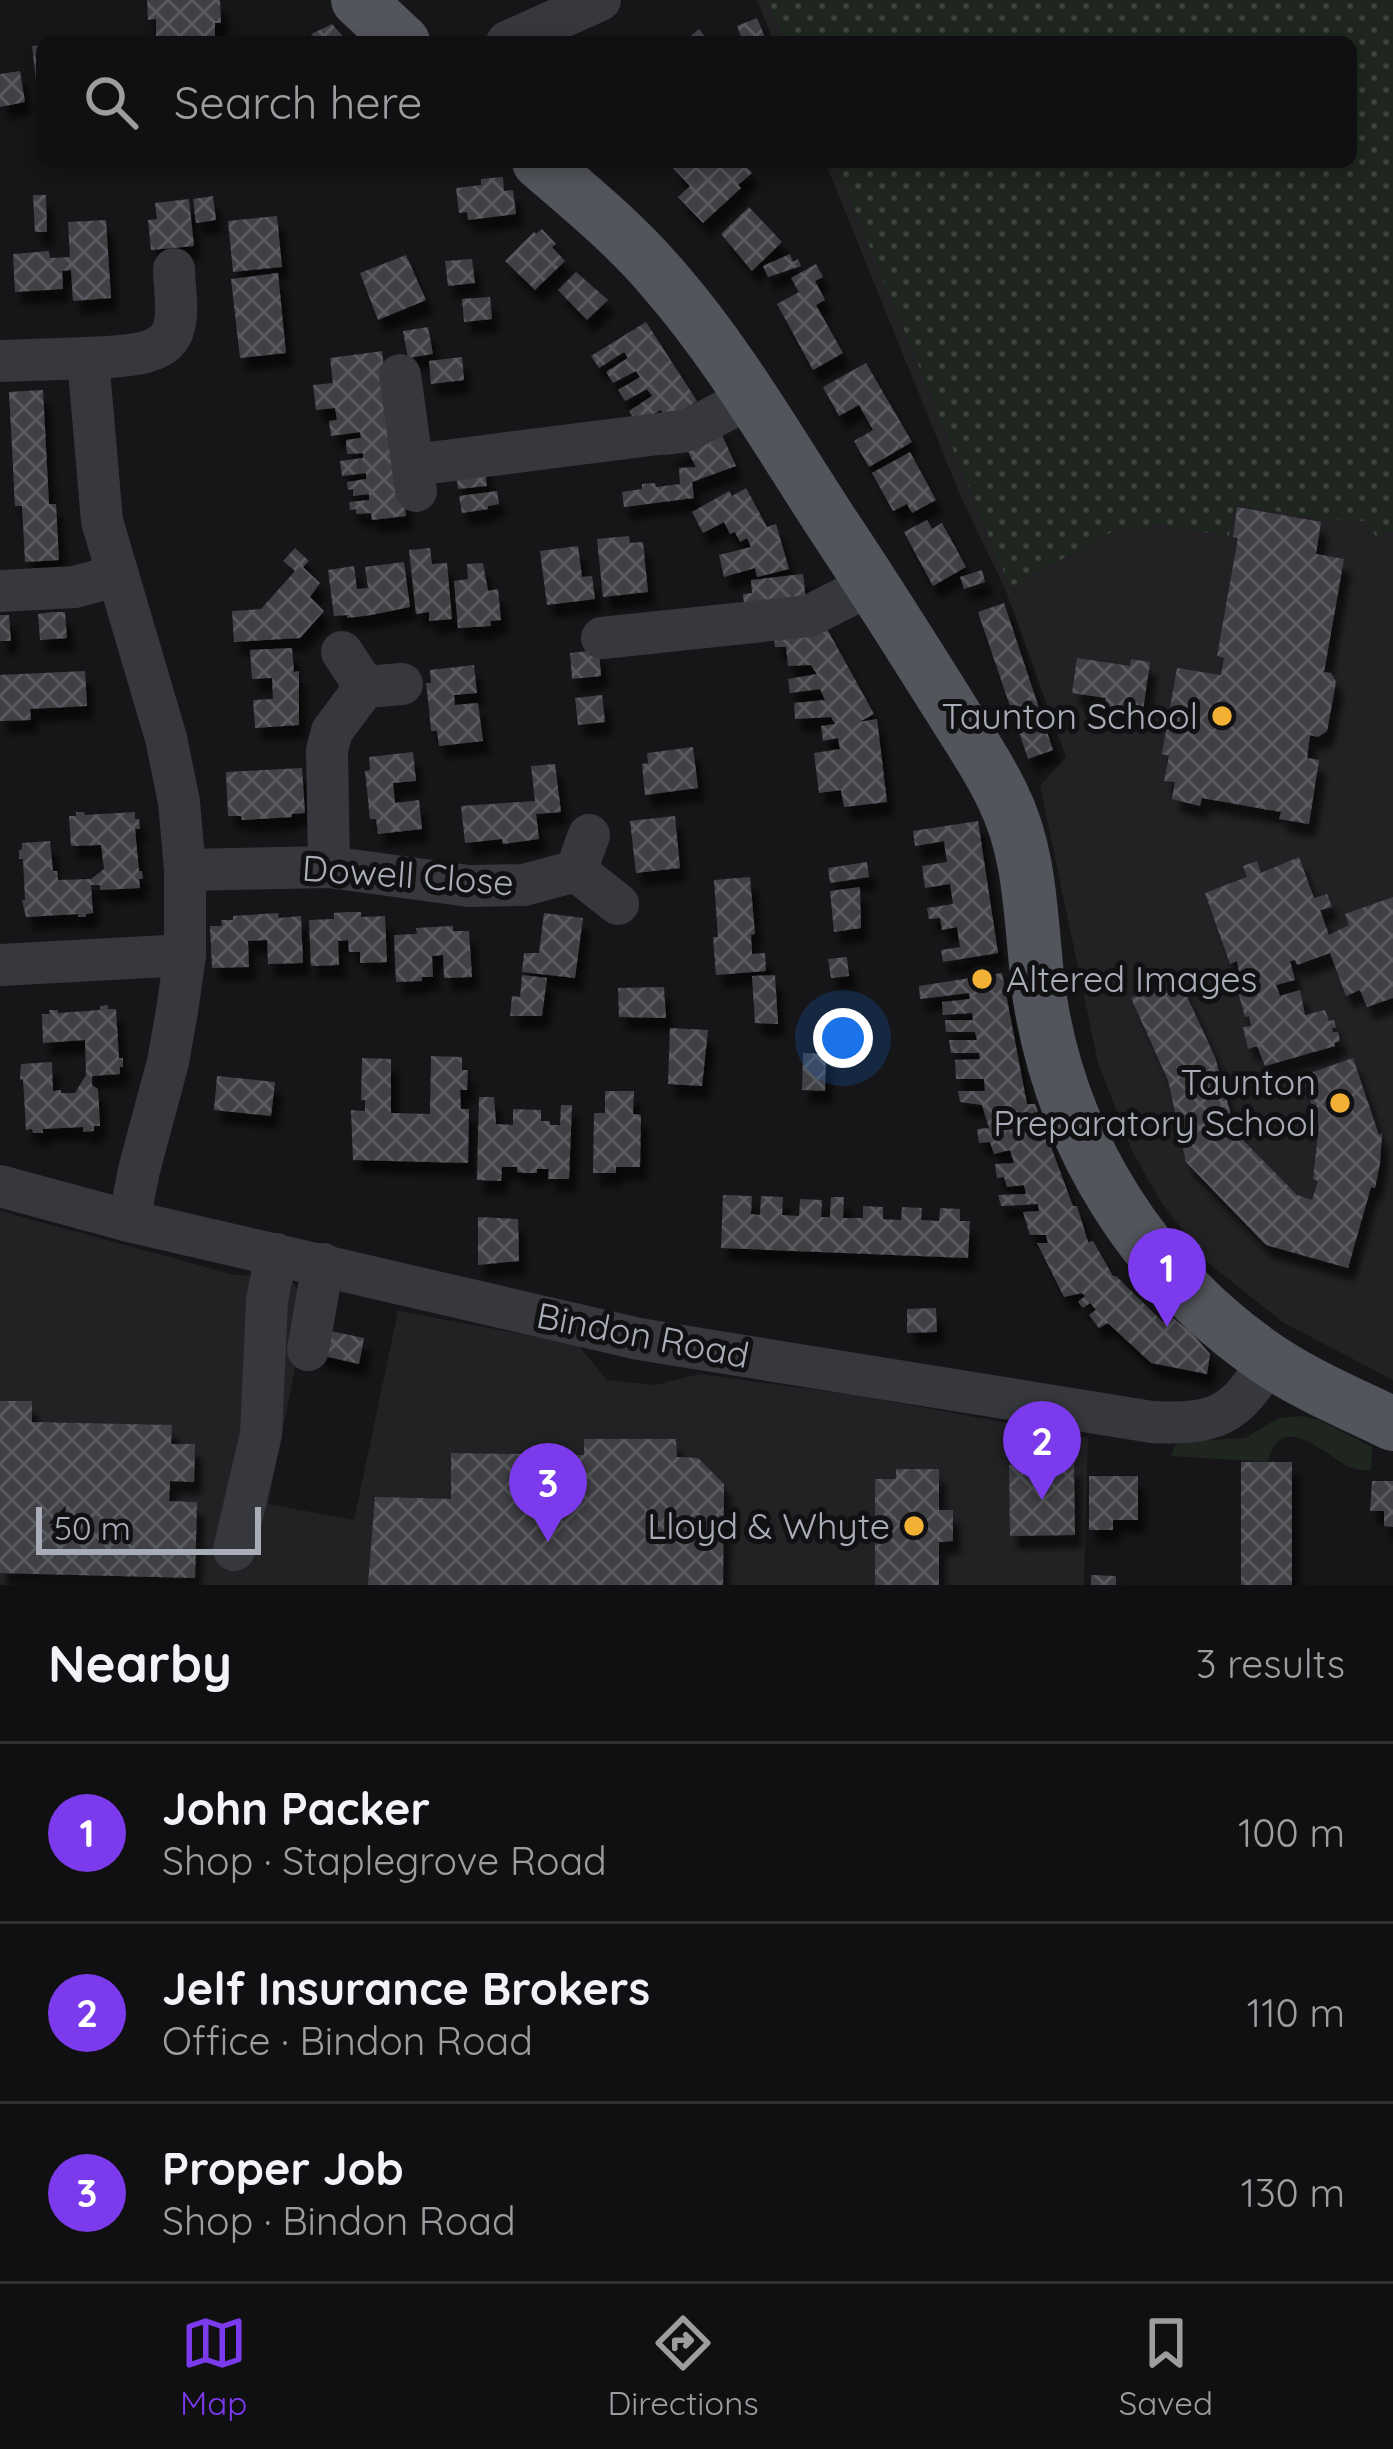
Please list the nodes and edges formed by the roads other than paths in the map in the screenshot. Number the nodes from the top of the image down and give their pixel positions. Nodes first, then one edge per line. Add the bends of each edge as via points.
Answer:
1 (358, 0) edge
2 (600, 0) edge
3 (397, 36) edge
4 (520, 36) edge
5 (546, 168) edge
6 (174, 269) dead end
7 (88, 358) junction
8 (0, 361) edge
9 (400, 375) dead end
10 (751, 397) junction
11 (118, 575) junction
12 (872, 584) junction
13 (0, 591) edge
14 (602, 638) dead end
15 (342, 652) dead end
16 (329, 867) junction
17 (185, 870) junction
18 (618, 904) dead end
19 (185, 955) junction
20 (0, 965) edge
21 (0, 1186) edge
22 (129, 1221) junction
23 (276, 1254) junction
24 (323, 1264) junction
25 (308, 1350) dead end
26 (1268, 1360) junction
27 (1393, 1424) edge
28 (234, 1550) dead end

1 - 3 main road
2 - 4 street
5 - 10 main road via 665,280
6 - 7 street via 174,331 166,343
7 - 8 street
7 - 11 street via 102,521
9 - 10 street via 415,478 688,430
10 - 12 main road
11 - 13 street via 75,587
11 - 17 street via 166,738
12 - 14 street via 809,616
12 - 26 main road via 1003,796 1026,877 1040,999 1060,1083 1108,1192 1176,1280
15 - 16 street via 384,686 332,730
16 - 17 street, Dowell Close
16 - 18 street, Dowell Close via 470,886 524,884 583,853
17 - 19 street
19 - 20 street
19 - 22 street
21 - 22 street, Bindon Road
22 - 23 street, Bindon Road
23 - 24 street, Bindon Road
23 - 28 street via 261,1434
24 - 25 street
24 - 26 street, Bindon Road via 639,1339 1153,1422 1210,1420 1240,1401
26 - 27 main road

